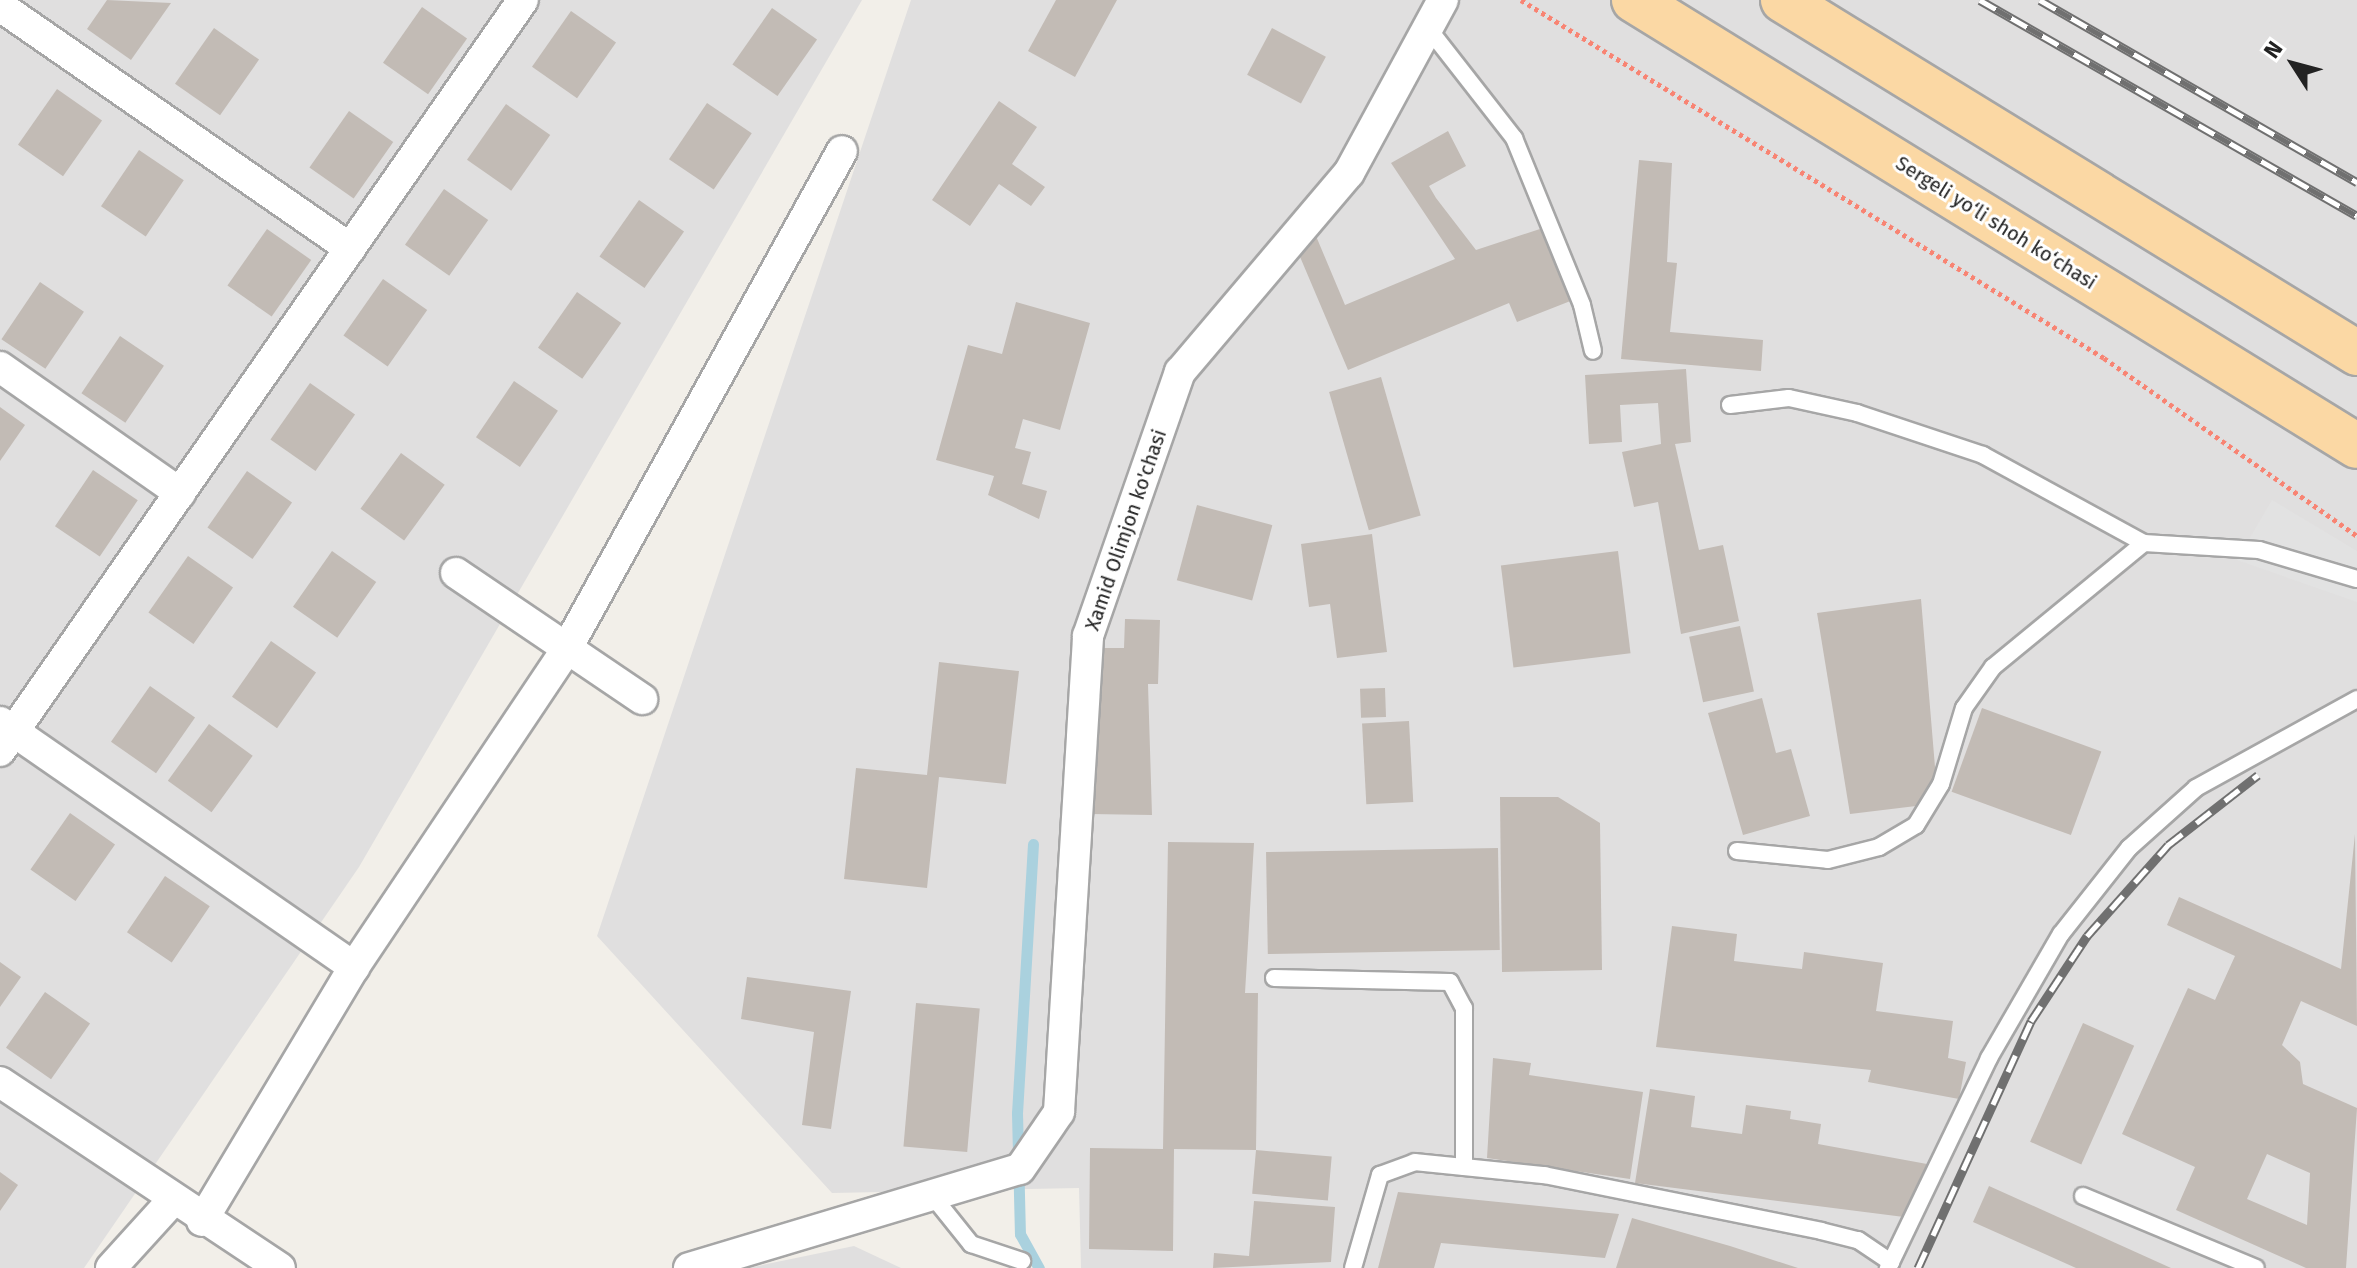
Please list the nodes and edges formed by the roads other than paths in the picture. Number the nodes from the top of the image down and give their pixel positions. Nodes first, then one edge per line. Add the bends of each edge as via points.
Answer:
1 (1443, 0) edge
2 (1634, 0) edge
3 (1783, 0) edge
4 (512, 4) edge
5 (0, 6) edge
6 (1428, 28) junction
7 (842, 151) dead end
8 (350, 248) junction
9 (1593, 351) dead end
10 (2357, 353) edge
11 (0, 367) edge
12 (1730, 405) dead end
13 (2357, 446) edge
14 (180, 493) junction
15 (2144, 543) junction
16 (456, 573) dead end
17 (2356, 576) edge
18 (566, 650) junction
19 (642, 699) dead end
20 (2357, 699) edge
21 (5, 735) edge
22 (1737, 851) dead end
23 (354, 967) junction
24 (1274, 978) dead end
25 (0, 1082) edge
26 (1464, 1167) junction
27 (2083, 1196) dead end
28 (935, 1199) junction
29 (172, 1201) junction
30 (202, 1221) junction
31 (1022, 1261) dead end
32 (1889, 1265) edge
33 (111, 1268) edge
34 (280, 1268) edge
35 (689, 1268) edge
36 (1353, 1268) edge
37 (2256, 1268) edge

1 - 6 street, Xamid Olimjon ko'chasi
2 - 13 main road, Sergeli yo‘li shoh ko‘chasi
3 - 10 main road
4 - 8 street
5 - 8 street
6 - 9 lane via 1514,138 1582,305
6 - 28 street, Xamid Olimjon ko'chasi via 1349,173 1180,372 1088,636 1059,1112 1012,1172
7 - 18 street
8 - 14 street
11 - 14 street
12 - 15 lane via 1789,398 1983,455
14 - 21 street
15 - 17 lane via 2259,550
15 - 22 lane via 1993,667 1964,708 1941,784 1916,825 1879,847 1828,860
16 - 18 street
18 - 19 street
18 - 23 street
20 - 32 lane via 2196,788 2129,848 2061,934 1989,1058
21 - 23 street
23 - 30 street
24 - 26 lane via 1450,982 1464,1008
25 - 29 street
26 - 32 lane via 1544,1175 1821,1231 1858,1240
26 - 36 lane via 1395,1164 1380,1175
27 - 37 lane
28 - 31 lane via 971,1244
28 - 35 street
29 - 30 street
29 - 33 street
30 - 34 street

